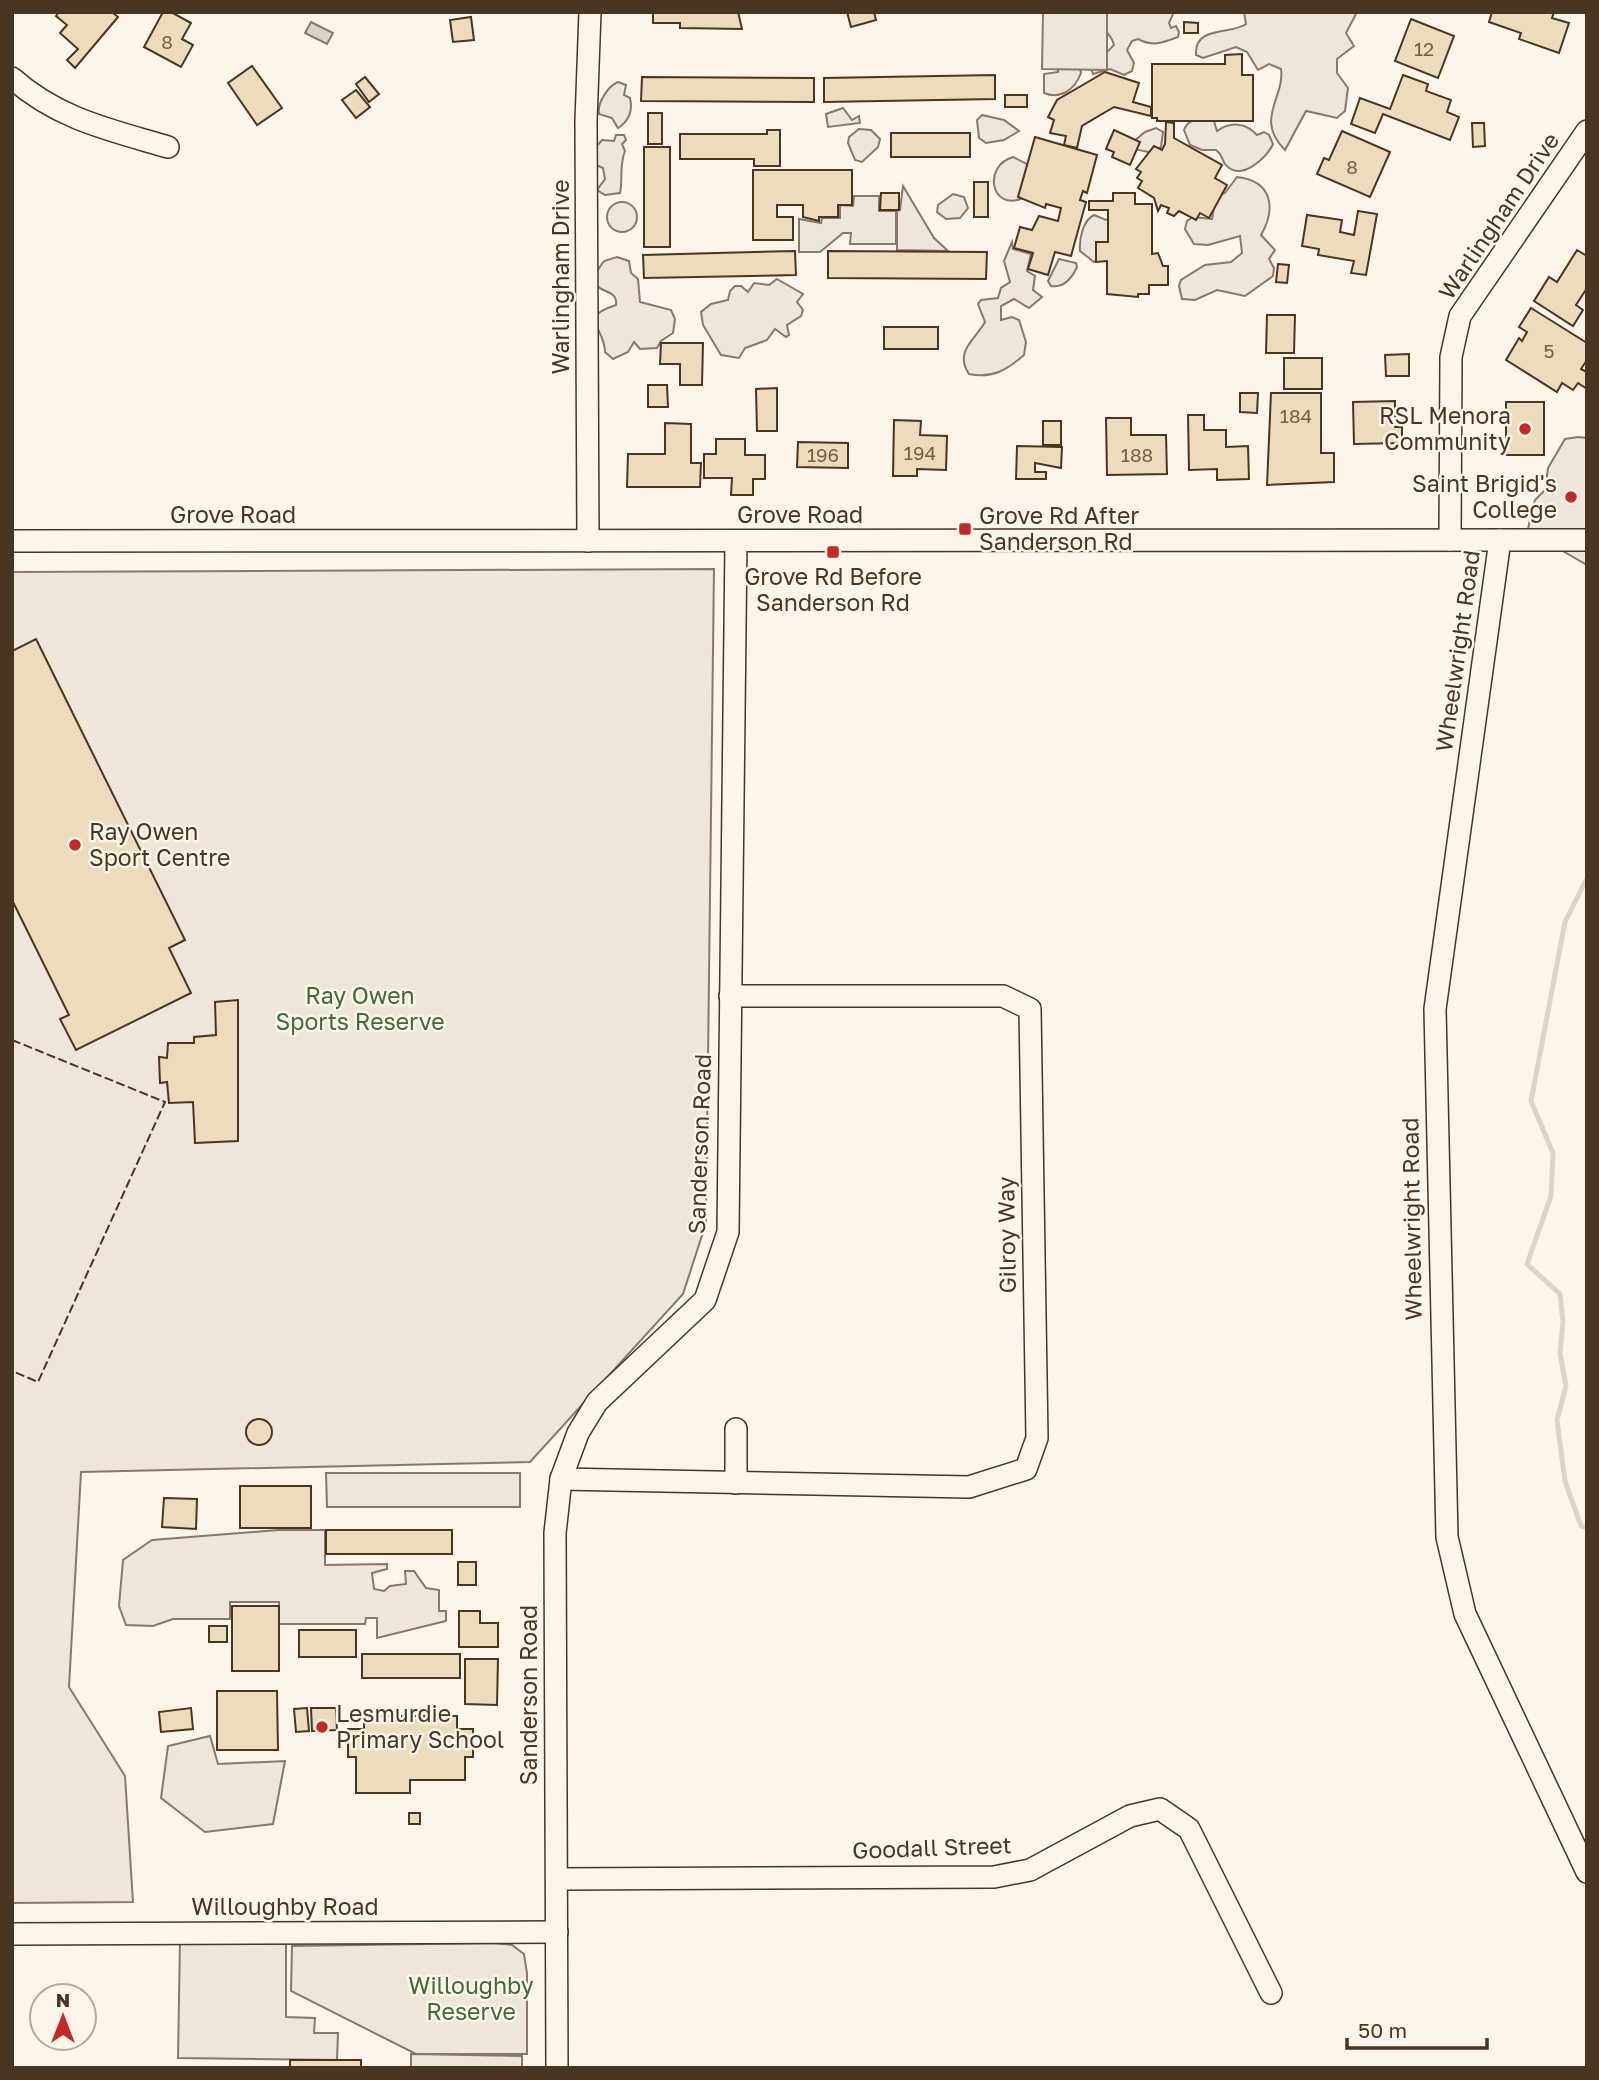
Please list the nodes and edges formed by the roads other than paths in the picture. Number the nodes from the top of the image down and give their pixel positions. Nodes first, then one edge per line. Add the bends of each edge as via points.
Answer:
1 (590, 12) edge
2 (12, 78) edge
3 (1587, 131) edge
4 (168, 147) dead end
5 (1450, 540) junction
6 (1500, 540) junction
7 (1587, 540) edge
8 (12, 541) edge
9 (588, 541) junction
10 (736, 541) junction
11 (730, 996) junction
12 (736, 1429) dead end
13 (561, 1479) junction
14 (736, 1483) junction
15 (1587, 1871) edge
16 (557, 1879) junction
17 (557, 1932) junction
18 (12, 1934) edge
19 (1271, 1993) dead end
20 (557, 2068) edge

1 - 9 street, Warlingham Drive via 586,121
2 - 4 street via 70,117
3 - 5 street, Warlingham Drive via 1461,316 1451,357
5 - 6 street, Grove Road
5 - 10 street, Grove Road
6 - 7 street, Grove Road
6 - 15 street, Wheelwright Road via 1435,1009 1447,1537 1465,1614
8 - 9 street, Grove Road
9 - 10 street, Grove Road
10 - 11 street, Sanderson Road
11 - 13 street, Sanderson Road via 728,1232 705,1300 597,1402 578,1433
11 - 14 street, Gilroy Way via 1003,996 1030,1009 1037,1438 1026,1469 969,1488
12 - 14 street
13 - 14 street, Gilroy Way
13 - 16 street, Sanderson Road via 555,1533
16 - 17 street, Sanderson Road
16 - 19 street, Goodall Street via 994,1877 1030,1870 1130,1816 1160,1809 1189,1829
17 - 18 street, Willoughby Road
17 - 20 street, Sanderson Road

